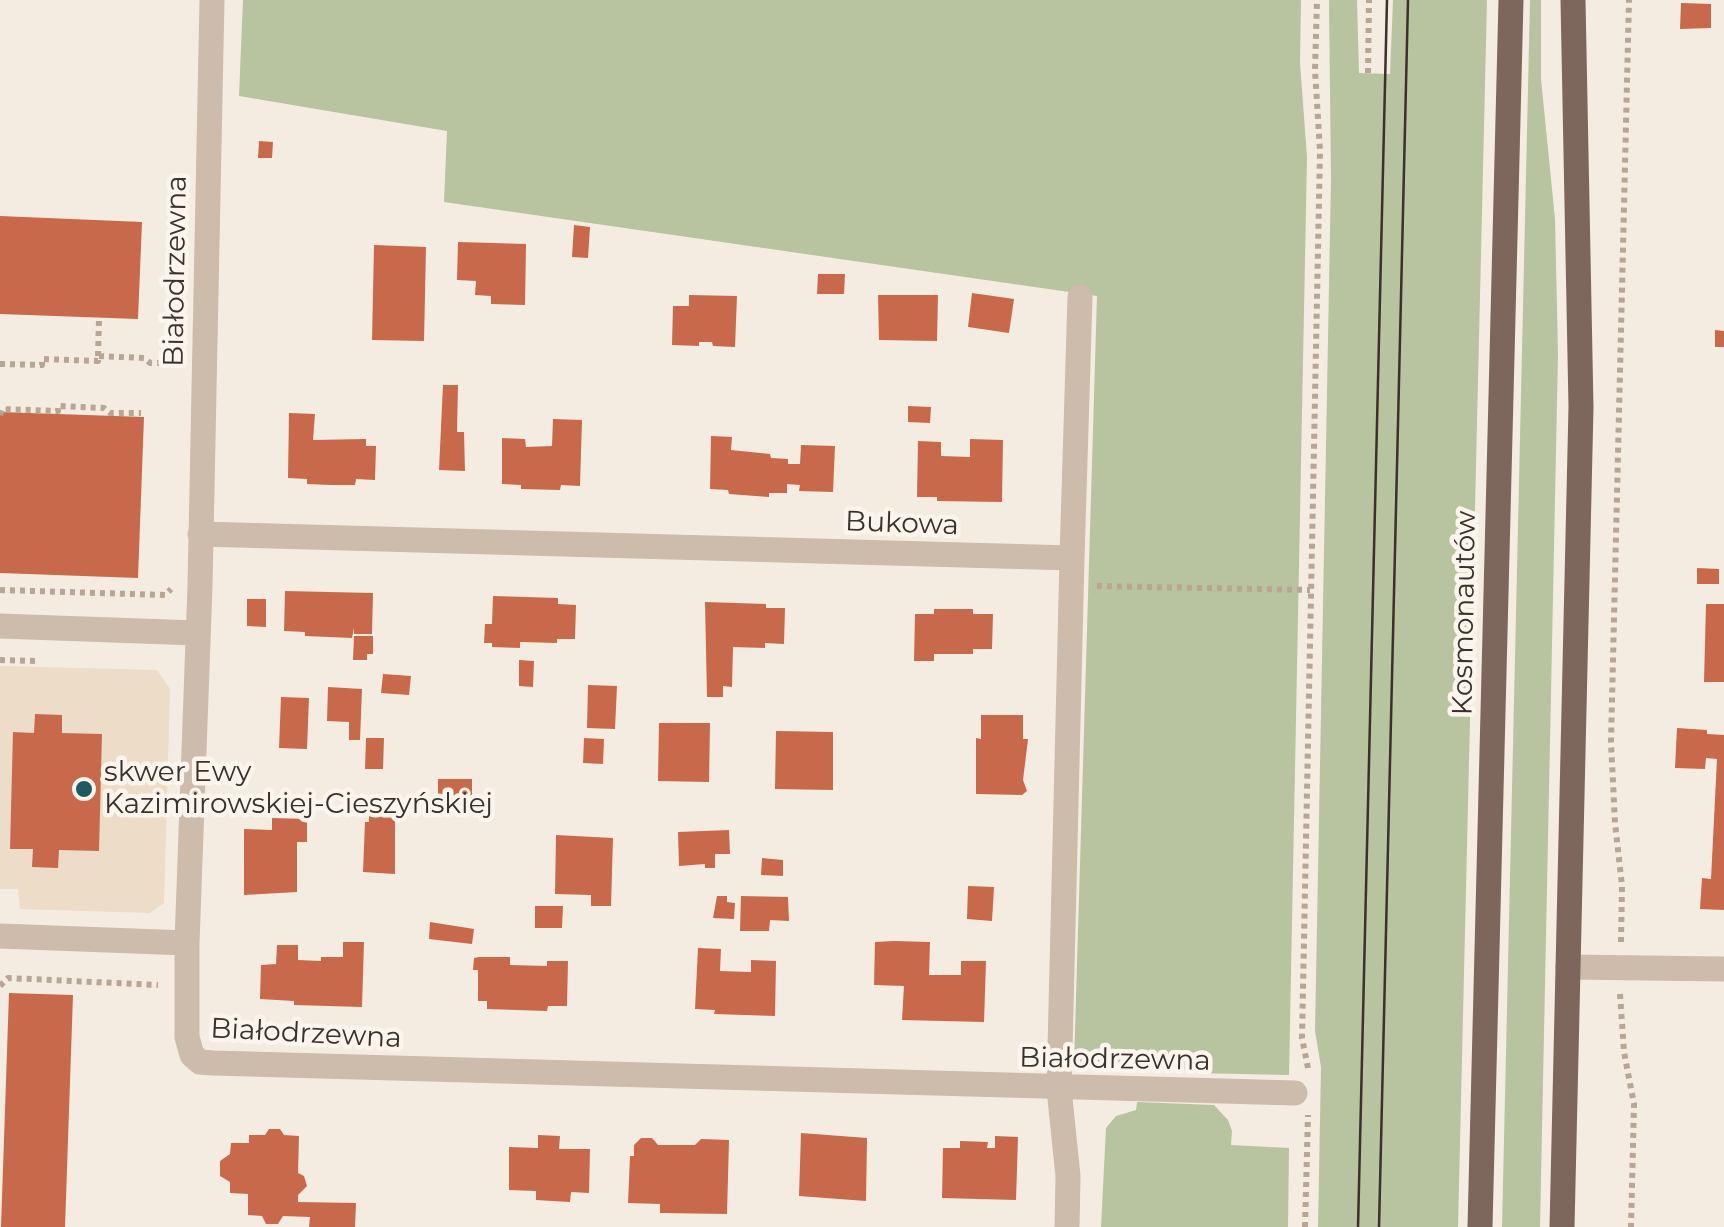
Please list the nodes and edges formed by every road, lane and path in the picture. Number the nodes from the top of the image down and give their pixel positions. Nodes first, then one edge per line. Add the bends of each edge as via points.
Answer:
1 (212, 0) edge
2 (1317, 0) edge
3 (1369, 0) edge
4 (1511, 0) edge
5 (1573, 0) edge
6 (1629, 0) edge
7 (1368, 74) dead end
8 (1080, 297) dead end
9 (99, 319) dead end
10 (98, 356) junction
11 (181, 363) dead end
12 (0, 364) edge
13 (141, 412) dead end
14 (0, 414) edge
15 (200, 534) junction
16 (1072, 558) junction
17 (1071, 586) junction
18 (0, 590) edge
19 (1310, 590) junction
20 (150, 594) dead end
21 (0, 626) edge
22 (197, 633) junction
23 (0, 936) edge
24 (188, 943) junction
25 (1621, 946) dead end
26 (1568, 967) junction
27 (1724, 968) edge
28 (4, 978) edge
29 (0, 986) edge
30 (1620, 990) dead end
31 (164, 993) dead end
32 (1059, 1089) junction
33 (1305, 1094) junction
34 (1067, 1227) edge
35 (1306, 1227) edge
36 (1480, 1227) edge
37 (1562, 1227) edge
38 (1631, 1227) edge

1 - 15 street, Białodrzewna
2 - 19 path
3 - 7 path
4 - 36 main road, Kosmonautów
5 - 26 main road via 1581,407
6 - 25 path via 1612,742
8 - 16 street
9 - 10 path
10 - 11 path
10 - 12 path via 98,362
13 - 14 path via 58,406
15 - 16 street, Bukowa
15 - 22 street, Białodrzewna
16 - 17 street
17 - 19 path
17 - 32 street
18 - 20 path
19 - 33 path
21 - 22 street
22 - 24 street, Białodrzewna
23 - 24 street
24 - 32 street, Białodrzewna via 187,1037 200,1062
26 - 27 street
26 - 37 main road
28 - 29 path
28 - 31 path via 157,983
30 - 38 path via 1634,1104
32 - 33 street, Białodrzewna
32 - 34 street
33 - 35 path

